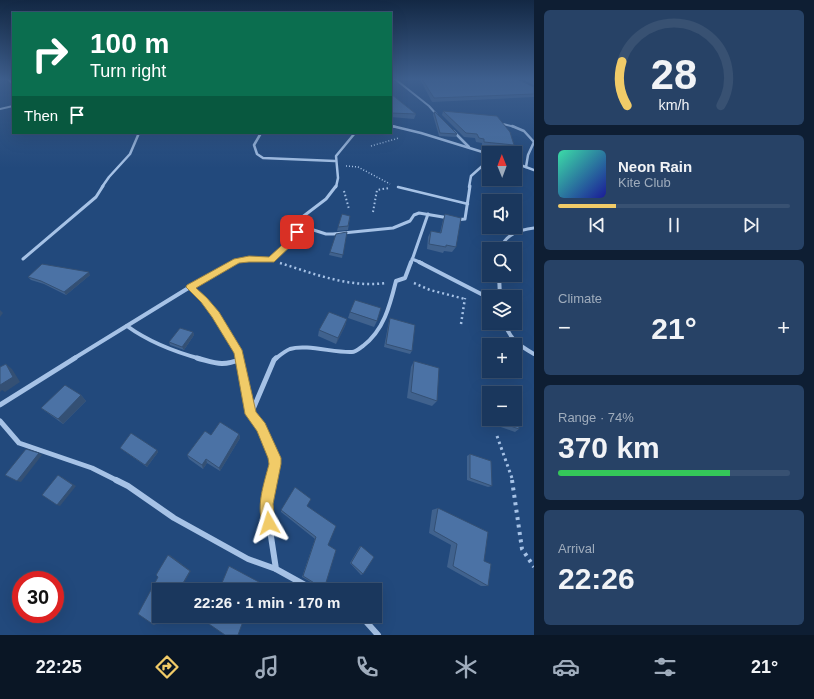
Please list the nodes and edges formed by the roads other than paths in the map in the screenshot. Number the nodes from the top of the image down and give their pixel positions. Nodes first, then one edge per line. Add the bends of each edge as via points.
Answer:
1 (431, 109) edge
2 (440, 118) edge
3 (503, 124) edge
4 (392, 126) edge
5 (450, 128) edge
6 (139, 134) edge
7 (260, 134) edge
8 (354, 134) edge
9 (534, 142) edge
10 (469, 148) junction
11 (482, 152) edge
12 (335, 161) junction
13 (482, 166) edge
14 (522, 166) edge
15 (526, 167) junction
16 (534, 170) edge
17 (398, 187) road end
18 (468, 204) junction
19 (428, 214) junction
20 (298, 225) junction
21 (534, 228) edge
22 (504, 242) edge
23 (23, 258) dead end
24 (412, 259) junction
25 (190, 287) junction
26 (482, 295) edge
27 (127, 326) junction
28 (506, 330) edge
29 (534, 354) edge
30 (241, 359) junction
31 (0, 405) edge
32 (251, 414) junction
33 (0, 421) edge
34 (276, 569) junction
35 (301, 583) edge
36 (367, 623) edge
37 (378, 635) edge

1 - 2 street
3 - 9 street via 528,133
4 - 10 street
5 - 10 street
6 - 23 street via 130,154 108,177 96,197
7 - 12 street via 254,145 257,154 263,158
8 - 12 street via 336,156
9 - 15 street
10 - 11 street
12 - 20 street via 337,183 334,190 303,217
13 - 18 street via 471,176
14 - 15 street
15 - 16 street
17 - 18 lane
18 - 19 street via 463,220
19 - 20 street via 414,215 410,221 393,228 333,234
19 - 24 street
20 - 25 street via 294,238 271,260 237,261
21 - 22 street via 518,230 508,236
24 - 26 street
24 - 32 street via 405,278 396,281 382,326 362,347 354,352 290,350 274,360
25 - 27 street
25 - 30 street via 215,315
27 - 30 street via 142,337 188,356 218,364 229,364
27 - 31 street
28 - 29 street via 513,341
30 - 32 street
32 - 34 street via 261,427 275,464 266,504
33 - 34 street via 19,443 92,468 128,486 174,518 248,559
34 - 35 street
36 - 37 street

